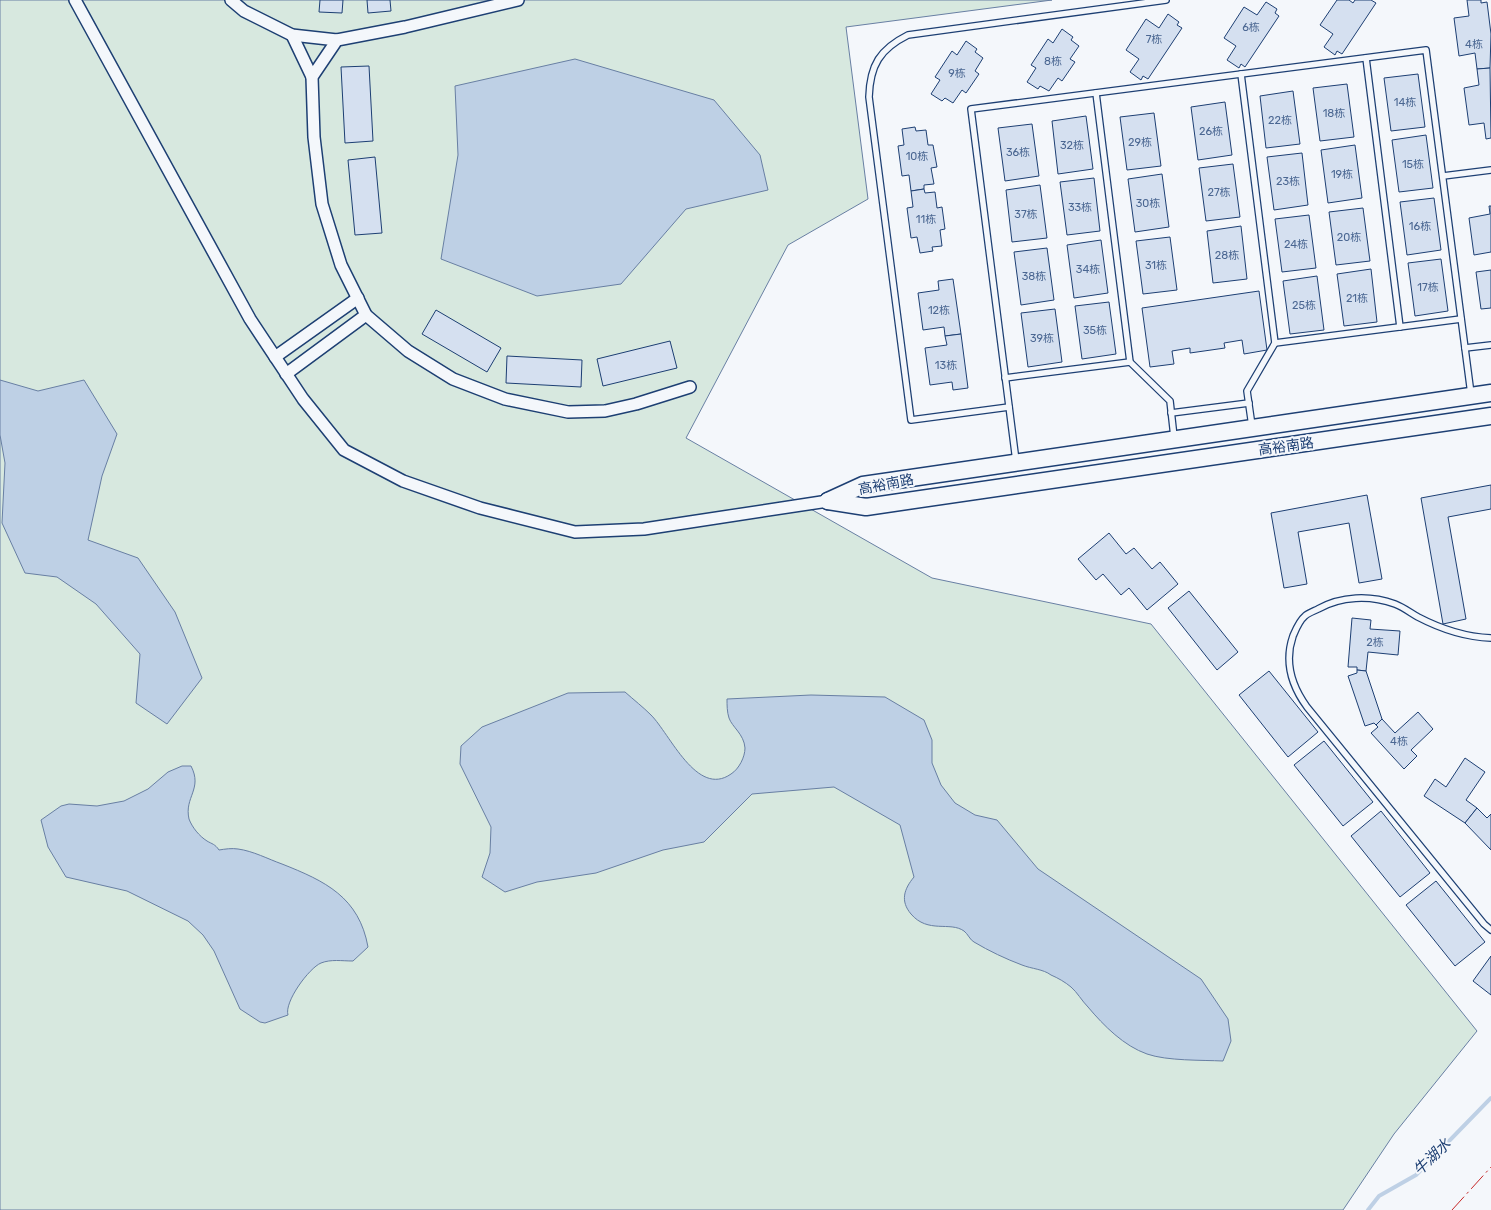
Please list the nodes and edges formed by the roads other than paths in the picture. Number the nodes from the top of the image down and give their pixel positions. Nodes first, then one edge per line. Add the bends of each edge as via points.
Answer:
1 (75, 0) edge
2 (231, 0) edge
3 (518, 0) edge
4 (1166, 0) edge
5 (292, 35) junction
6 (337, 40) junction
7 (1366, 58) junction
8 (1241, 74) junction
9 (312, 77) junction
10 (1096, 93) junction
11 (1491, 170) edge
12 (1442, 176) junction
13 (358, 298) junction
14 (366, 314) junction
15 (1461, 319) junction
16 (1400, 327) junction
17 (1276, 343) junction
18 (1491, 345) edge
19 (1465, 348) junction
20 (275, 357) junction
21 (1130, 362) junction
22 (286, 374) junction
23 (1005, 378) junction
24 (690, 387) dead end
25 (1491, 393) edge
26 (1471, 396) junction
27 (1249, 403) junction
28 (1009, 407) junction
29 (1171, 413) junction
30 (1491, 416) edge
31 (1252, 428) junction
32 (1175, 440) junction
33 (1016, 463) junction
34 (828, 502) junction
35 (1491, 638) edge
36 (1491, 930) edge

1 - 20 street via 250,319
2 - 5 street via 244,11
3 - 6 street
4 - 28 lane via 908,35 894,42 874,66 869,97 910,420
5 - 6 street
5 - 9 street
6 - 9 street
7 - 8 lane
7 - 12 lane via 1426,50
7 - 16 lane
8 - 10 lane
8 - 17 lane
9 - 13 street via 314,137 322,204 341,265
10 - 21 lane
10 - 23 lane via 971,109
11 - 12 lane
12 - 15 lane
13 - 14 street
13 - 20 street
14 - 22 street
14 - 24 street via 408,351 453,379 504,399 568,412 605,410
15 - 16 lane
15 - 19 lane
16 - 17 lane
17 - 27 lane via 1247,391
18 - 19 lane
19 - 26 lane
20 - 22 street
21 - 23 lane
21 - 29 lane via 1170,401
22 - 34 street via 344,450 403,481 480,508 575,532 644,529
23 - 28 lane
25 - 26 street, 高裕南路
26 - 31 street, 高裕南路
27 - 29 lane
27 - 31 lane
28 - 33 lane
29 - 32 lane
30 - 34 street, 高裕南路 via 866,507
31 - 32 street, 高裕南路
32 - 33 street, 高裕南路
33 - 34 street, 高裕南路 via 863,485
35 - 36 lane via 1437,626 1396,604 1373,598 1349,598 1326,604 1305,615 1290,645 1289,662 1297,694

